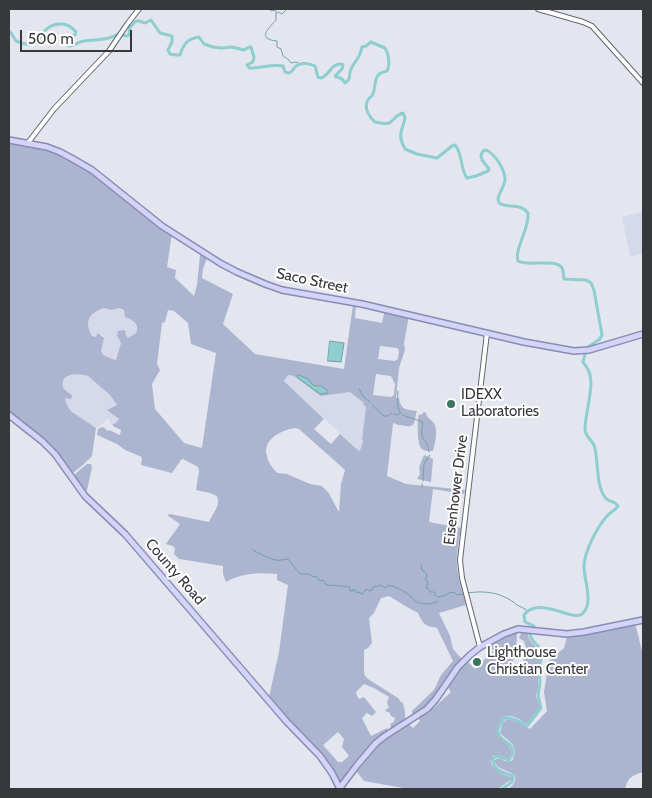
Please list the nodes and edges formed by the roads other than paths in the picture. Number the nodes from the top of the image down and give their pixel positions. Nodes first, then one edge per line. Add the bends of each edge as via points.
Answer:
1 (139, 9) edge
2 (538, 9) edge
3 (643, 83) edge
4 (9, 140) edge
5 (27, 144) junction
6 (488, 333) junction
7 (643, 334) edge
8 (9, 415) edge
9 (643, 620) edge
10 (480, 647) junction
11 (340, 789) edge

1 - 5 street via 109,51 54,109
2 - 3 street via 592,26
4 - 5 main road, Saco Street
5 - 6 main road, Saco Street via 53,150 78,162 166,229 236,272 282,290 362,304
6 - 7 main road, Saco Street via 578,351
6 - 10 street, Eisenhower Drive via 460,560
8 - 11 main road, County Road via 55,454 85,496 116,525 316,752
9 - 10 main road via 575,633 518,629
10 - 11 main road via 454,671 427,708 384,736 369,751

